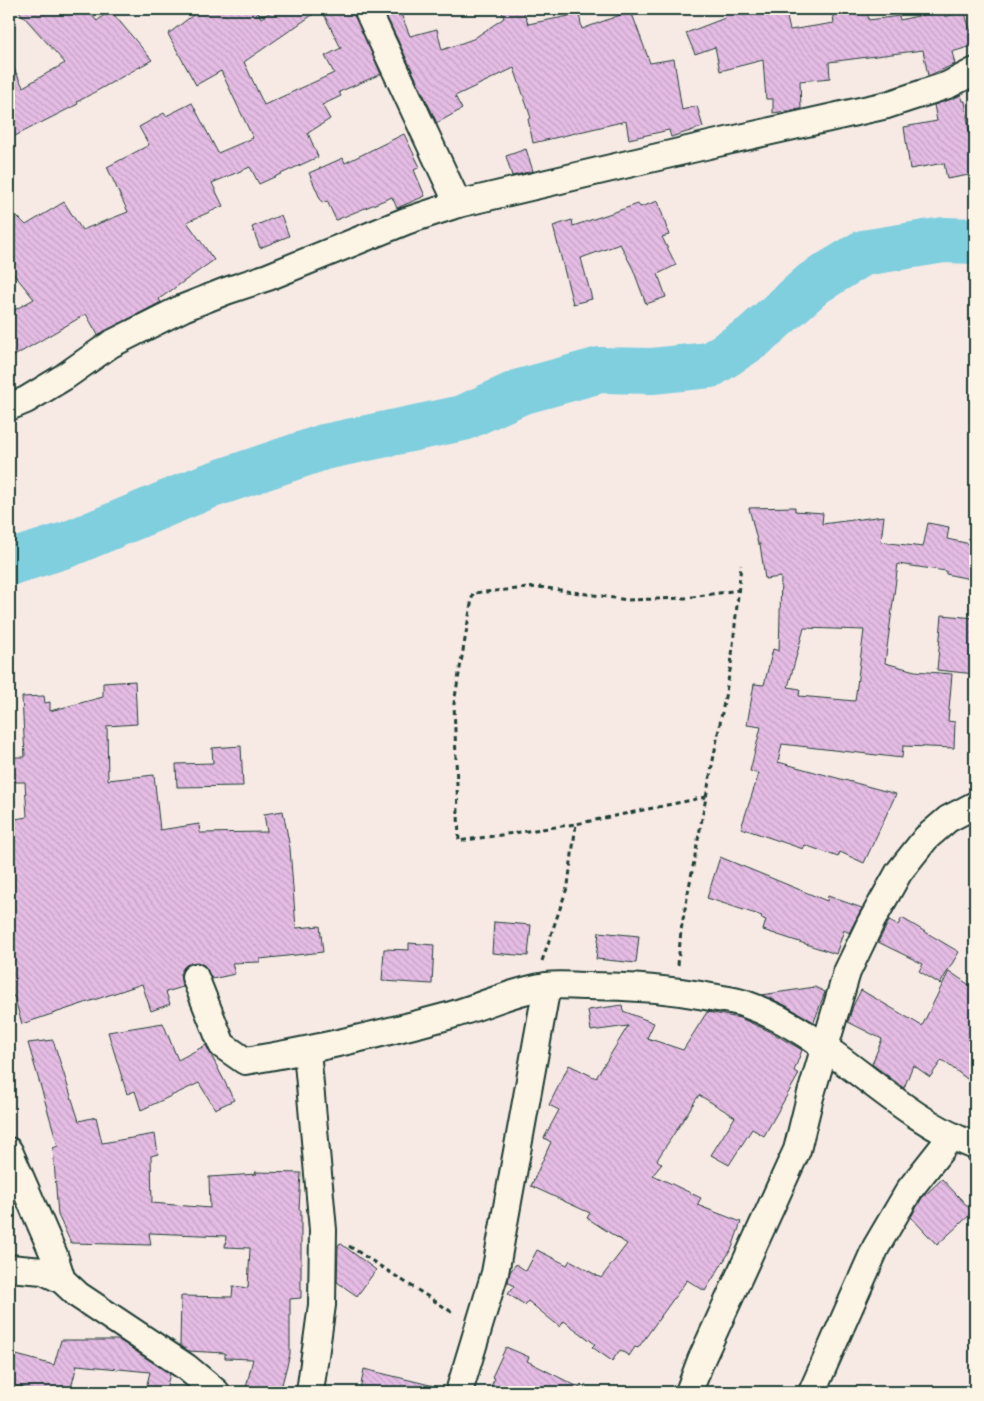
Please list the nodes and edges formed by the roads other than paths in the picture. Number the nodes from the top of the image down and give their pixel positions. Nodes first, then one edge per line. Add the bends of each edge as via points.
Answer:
1 (367, 9) edge
2 (975, 72) edge
3 (458, 204) junction
4 (9, 407) edge
5 (975, 805) edge
6 (195, 977) dead end
7 (537, 988) junction
8 (825, 1049) junction
9 (307, 1051) junction
10 (951, 1137) junction
11 (975, 1146) edge
12 (9, 1151) edge
13 (9, 1268) edge
14 (62, 1280) junction
15 (216, 1392) edge
16 (310, 1392) edge
17 (459, 1392) edge
18 (689, 1392) edge
19 (812, 1392) edge

1 - 3 street
2 - 3 street via 887,106 709,144
3 - 4 street via 406,221 184,308 111,344 64,377
5 - 8 street via 948,819 926,838 899,872 847,972
6 - 9 street via 222,1046 245,1061
7 - 8 street via 633,986 745,1003 786,1022
7 - 9 street via 450,1016
7 - 17 street via 495,1273
8 - 10 street via 886,1096
8 - 18 street via 797,1150 700,1360
9 - 16 street via 323,1230 322,1305
10 - 11 street
10 - 19 street via 910,1189 876,1248
12 - 14 street
13 - 14 street via 43,1271
14 - 15 street via 78,1295 186,1367

